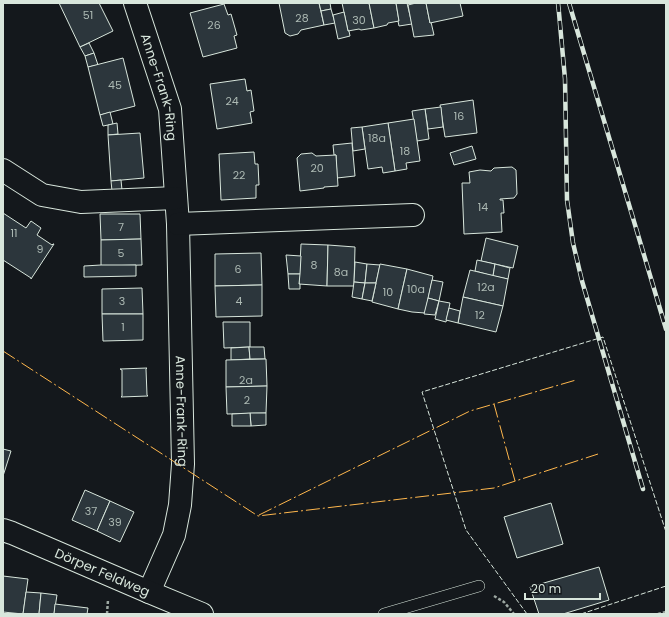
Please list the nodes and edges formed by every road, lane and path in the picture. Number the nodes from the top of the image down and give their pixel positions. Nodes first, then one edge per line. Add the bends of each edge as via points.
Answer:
1 (136, 3) edge
2 (3, 170) edge
3 (176, 198) junction
4 (413, 215) dead end
5 (178, 224) junction
6 (3, 530) edge
7 (479, 586) joint
8 (149, 592) junction
9 (666, 612) edge
10 (202, 614) edge
11 (384, 614) edge
12 (514, 614) edge
13 (658, 614) edge

1 - 3 street, Anne-Frank-Ring via 170,109
2 - 3 street via 42,195 81,202
3 - 5 street, Anne-Frank-Ring
4 - 5 street
5 - 8 street, Anne-Frank-Ring via 183,471 174,535
6 - 8 street, Dörper Feldweg
7 - 11 lane
7 - 12 path via 504,602
8 - 10 street, Dörper Feldweg
9 - 13 path

